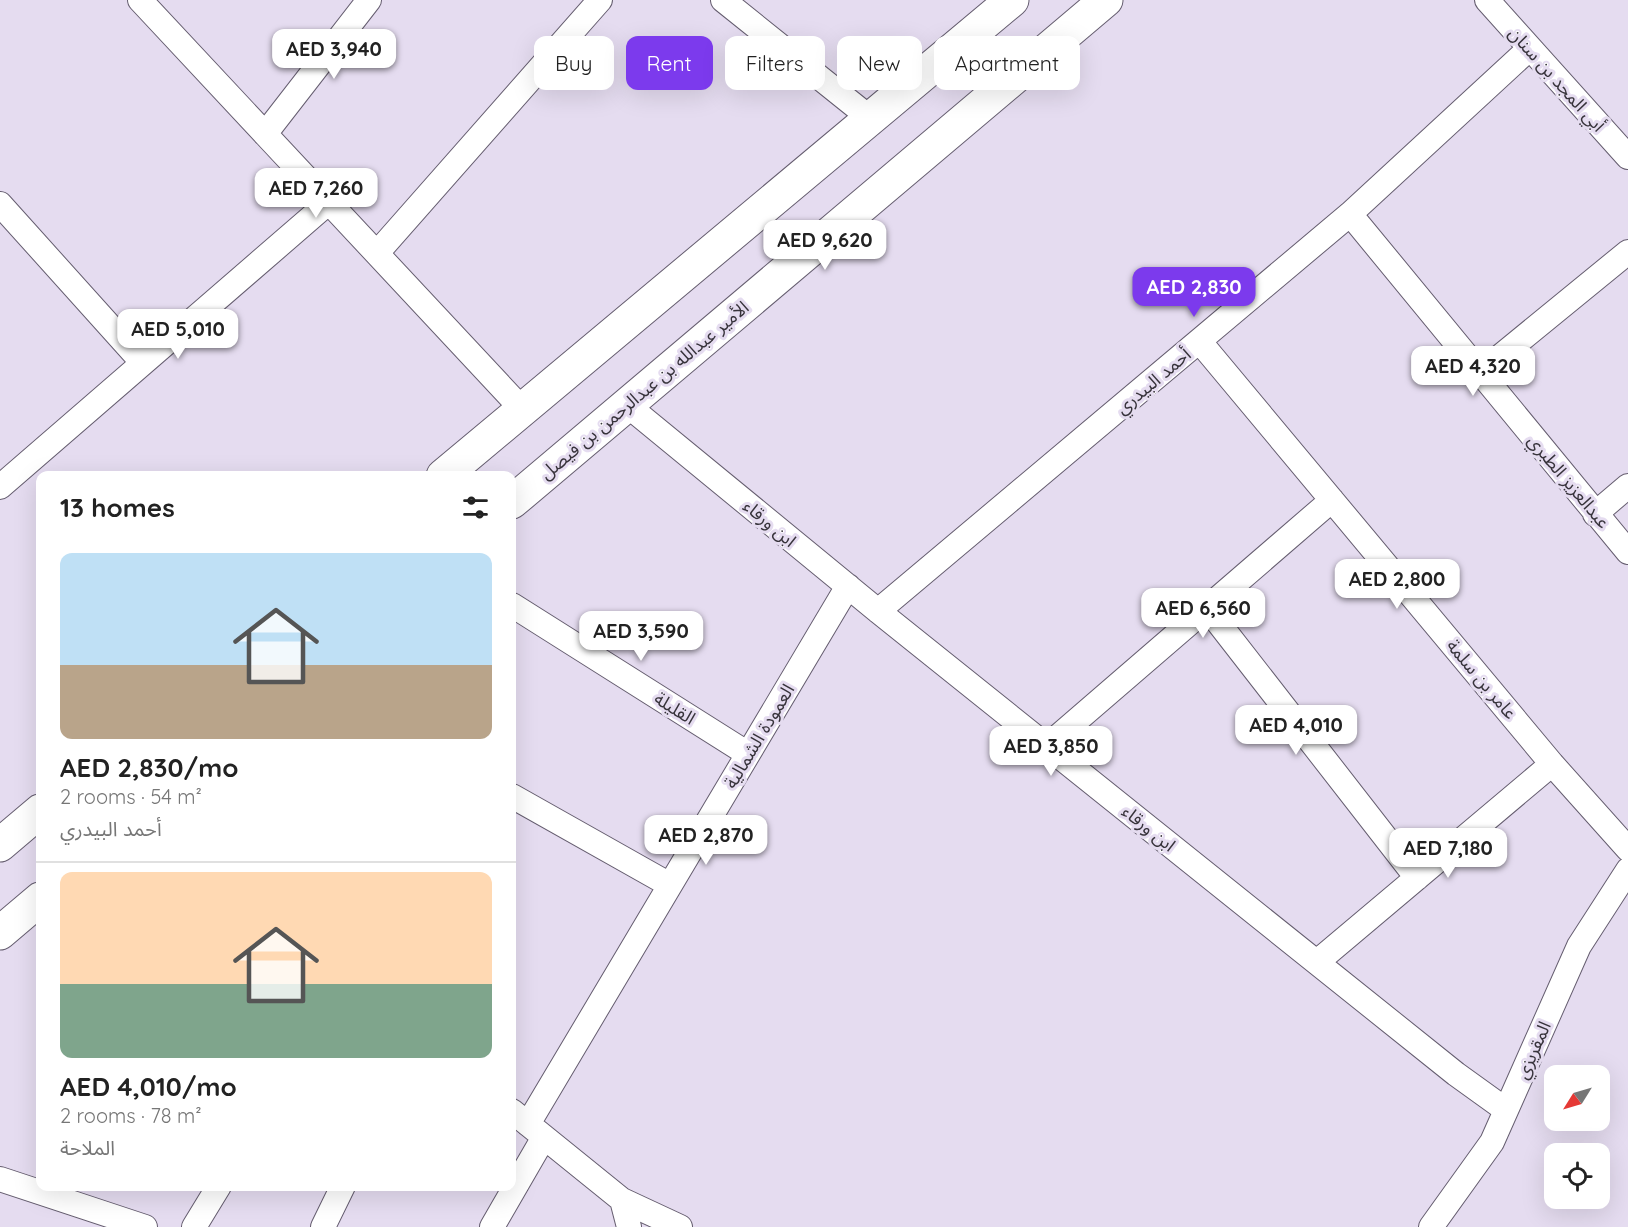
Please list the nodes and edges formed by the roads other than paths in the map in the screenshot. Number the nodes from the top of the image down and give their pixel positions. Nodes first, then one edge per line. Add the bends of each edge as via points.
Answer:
1 (140, 0) edge
2 (369, 0) edge
3 (600, 0) edge
4 (723, 0) edge
5 (1012, 0) edge
6 (1106, 0) edge
7 (1487, 0) edge
8 (1530, 48) junction
9 (870, 118) junction
10 (265, 134) junction
11 (1628, 158) edge
12 (329, 201) junction
13 (0, 204) edge
14 (1350, 214) junction
15 (1628, 252) edge
16 (376, 253) junction
17 (1200, 342) junction
18 (143, 363) junction
19 (1480, 373) junction
20 (627, 405) junction
21 (522, 409) junction
22 (448, 471) edge
23 (1628, 486) edge
24 (0, 487) edge
25 (516, 499) edge
26 (1332, 500) junction
27 (1595, 514) junction
28 (1628, 552) edge
29 (848, 586) junction
30 (516, 608) edge
31 (1207, 608) junction
32 (878, 611) junction
33 (1047, 746) junction
34 (748, 754) junction
35 (1552, 764) junction
36 (516, 798) edge
37 (36, 814) edge
38 (0, 845) edge
39 (1628, 849) edge
40 (1628, 870) edge
41 (1417, 878) junction
42 (670, 885) junction
43 (36, 902) edge
44 (0, 933) edge
45 (1317, 962) junction
46 (1506, 1110) junction
47 (528, 1124) edge
48 (516, 1158) edge
49 (1, 1182) edge
50 (216, 1191) edge
51 (341, 1191) edge
52 (505, 1191) edge
53 (622, 1200) junction
54 (145, 1227) edge
55 (194, 1227) edge
56 (323, 1227) edge
57 (492, 1227) edge
58 (629, 1227) edge
59 (680, 1227) edge
60 (1431, 1227) edge

1 - 10 street
2 - 10 street
3 - 16 street
4 - 9 street
5 - 9 main road
6 - 20 main road, الأمير عبدالله بن عبدالرحمن بن فيصل
7 - 8 street, أبي المجد بن سنان
8 - 11 street, أبي المجد بن سنان
8 - 14 street, أحمد البيدري
9 - 21 main road
10 - 12 street
12 - 16 street
12 - 18 street
13 - 18 street
14 - 17 street, أحمد البيدري
14 - 19 street, عبدالعزيز الطبري
15 - 19 street
16 - 21 street
17 - 26 street, عامر بن سلمة
17 - 32 street, أحمد البيدري
18 - 24 street
19 - 27 street, عبدالعزيز الطبري
20 - 25 main road, الأمير عبدالله بن عبدالرحمن بن فيصل
20 - 29 street, ابن ورقاء
21 - 22 main road
23 - 27 street
26 - 31 street
26 - 35 street, عامر بن سلمة
27 - 28 street, عبدالعزيز الطبري
29 - 32 street, ابن ورقاء
29 - 34 street, العمودة الشمالية
30 - 34 street, القليلة
31 - 33 street
31 - 41 street
32 - 33 street, ابن ورقاء
33 - 45 street, ابن ورقاء
34 - 42 street, العمودة الشمالية
35 - 39 street, عامر بن سلمة
35 - 41 street
36 - 42 street
37 - 38 main road
40 - 46 street, المقريزي via 1579,946
41 - 45 street
42 - 47 street, العمودة الشمالية
43 - 44 main road
45 - 46 street, ابن ورقاء
46 - 60 street, المقريزي via 1492,1142
47 - 48 street, العمودة الشمالية
47 - 53 street
49 - 54 street
50 - 55 street
51 - 56 street
52 - 57 street, العمودة الشمالية
53 - 58 street
53 - 59 street

